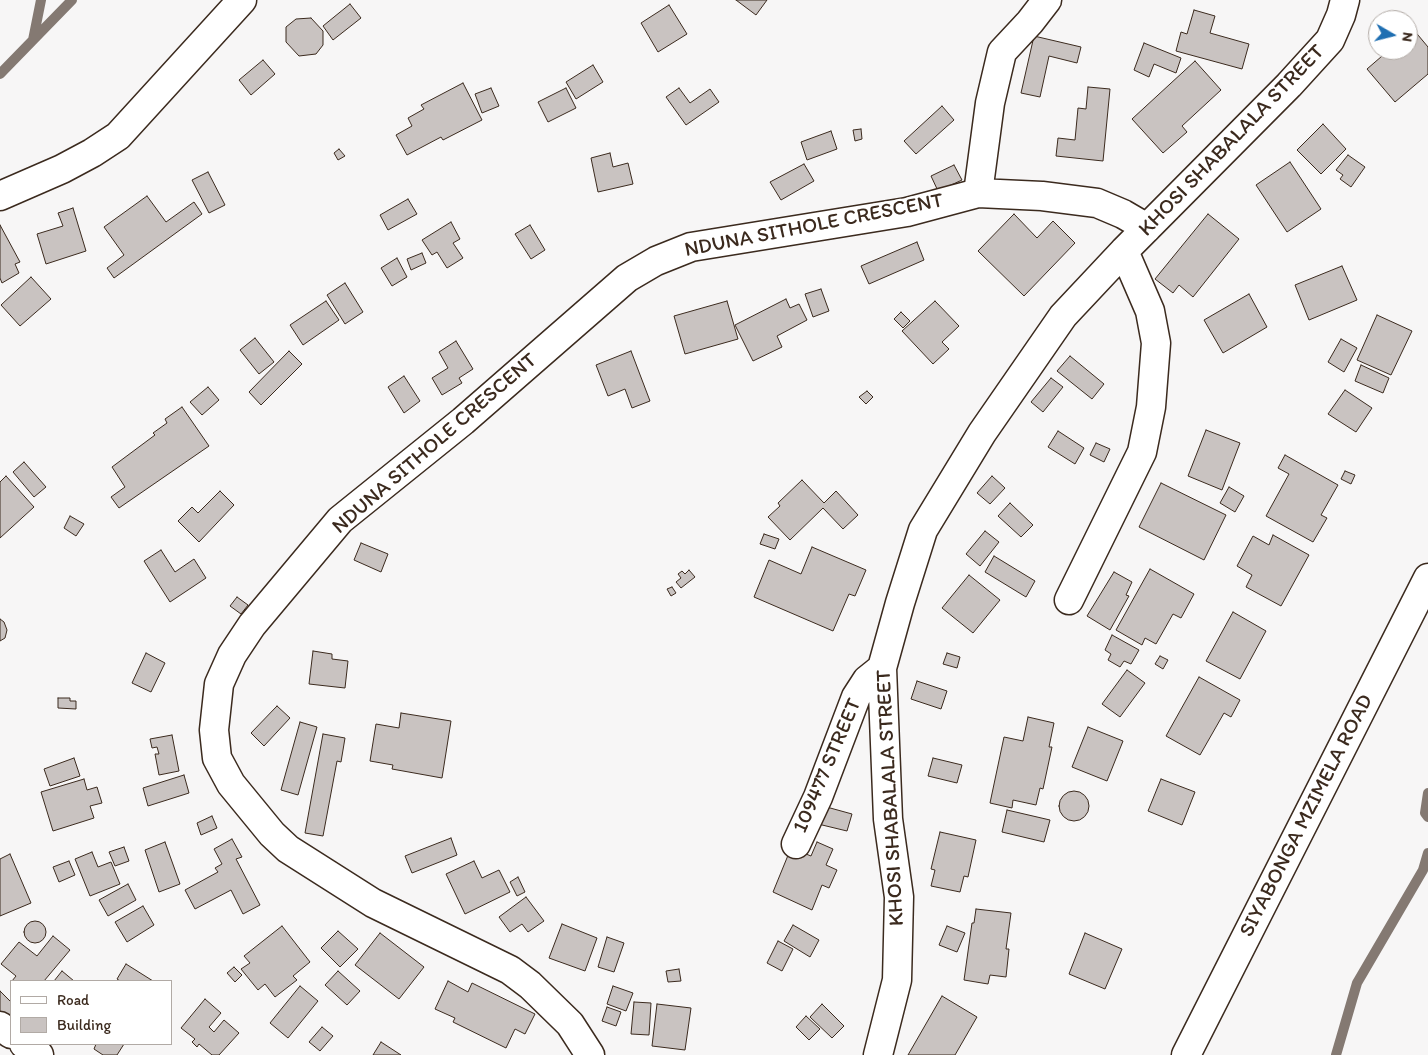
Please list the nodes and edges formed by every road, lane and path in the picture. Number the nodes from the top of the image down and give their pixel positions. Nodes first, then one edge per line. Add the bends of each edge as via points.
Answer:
1 (242, 0) edge
2 (1047, 0) edge
3 (1345, 0) edge
4 (978, 193) junction
5 (0, 196) edge
6 (1147, 228) junction
7 (1124, 251) junction
8 (1428, 578) edge
9 (1070, 600) dead end
10 (882, 668) junction
11 (796, 844) dead end
12 (25, 1045) edge
13 (39, 1055) edge
14 (590, 1055) edge
15 (878, 1055) edge
16 (1186, 1055) edge

1 - 5 street via 118,136 62,169
2 - 4 street via 1002,52 990,103
3 - 6 street, KHOSI SHABALALA STREET via 1330,40
4 - 6 street, NDUNA SITHOLE CRESCENT via 1097,203
4 - 14 street, NDUNA SITHOLE CRESCENT via 907,212 691,247 656,261 627,278 462,421 340,520 252,625 232,655 219,684 214,730 218,758 230,784 272,834 288,849 373,903 510,970 570,1024
6 - 7 street, KHOSI SHABALALA STREET
7 - 9 street, KHOSI SHABALALA STREET via 1150,311 1156,343 1151,407 1142,452
7 - 10 street, KHOSI SHABALALA STREET via 1063,316 982,434 923,530
8 - 16 street, SIYABONGA MZIMELA ROAD
10 - 11 street, 109477 STREET via 867,680 856,697 818,797
10 - 15 street, KHOSI SHABALALA STREET via 888,819 899,897 897,980
12 - 13 street

